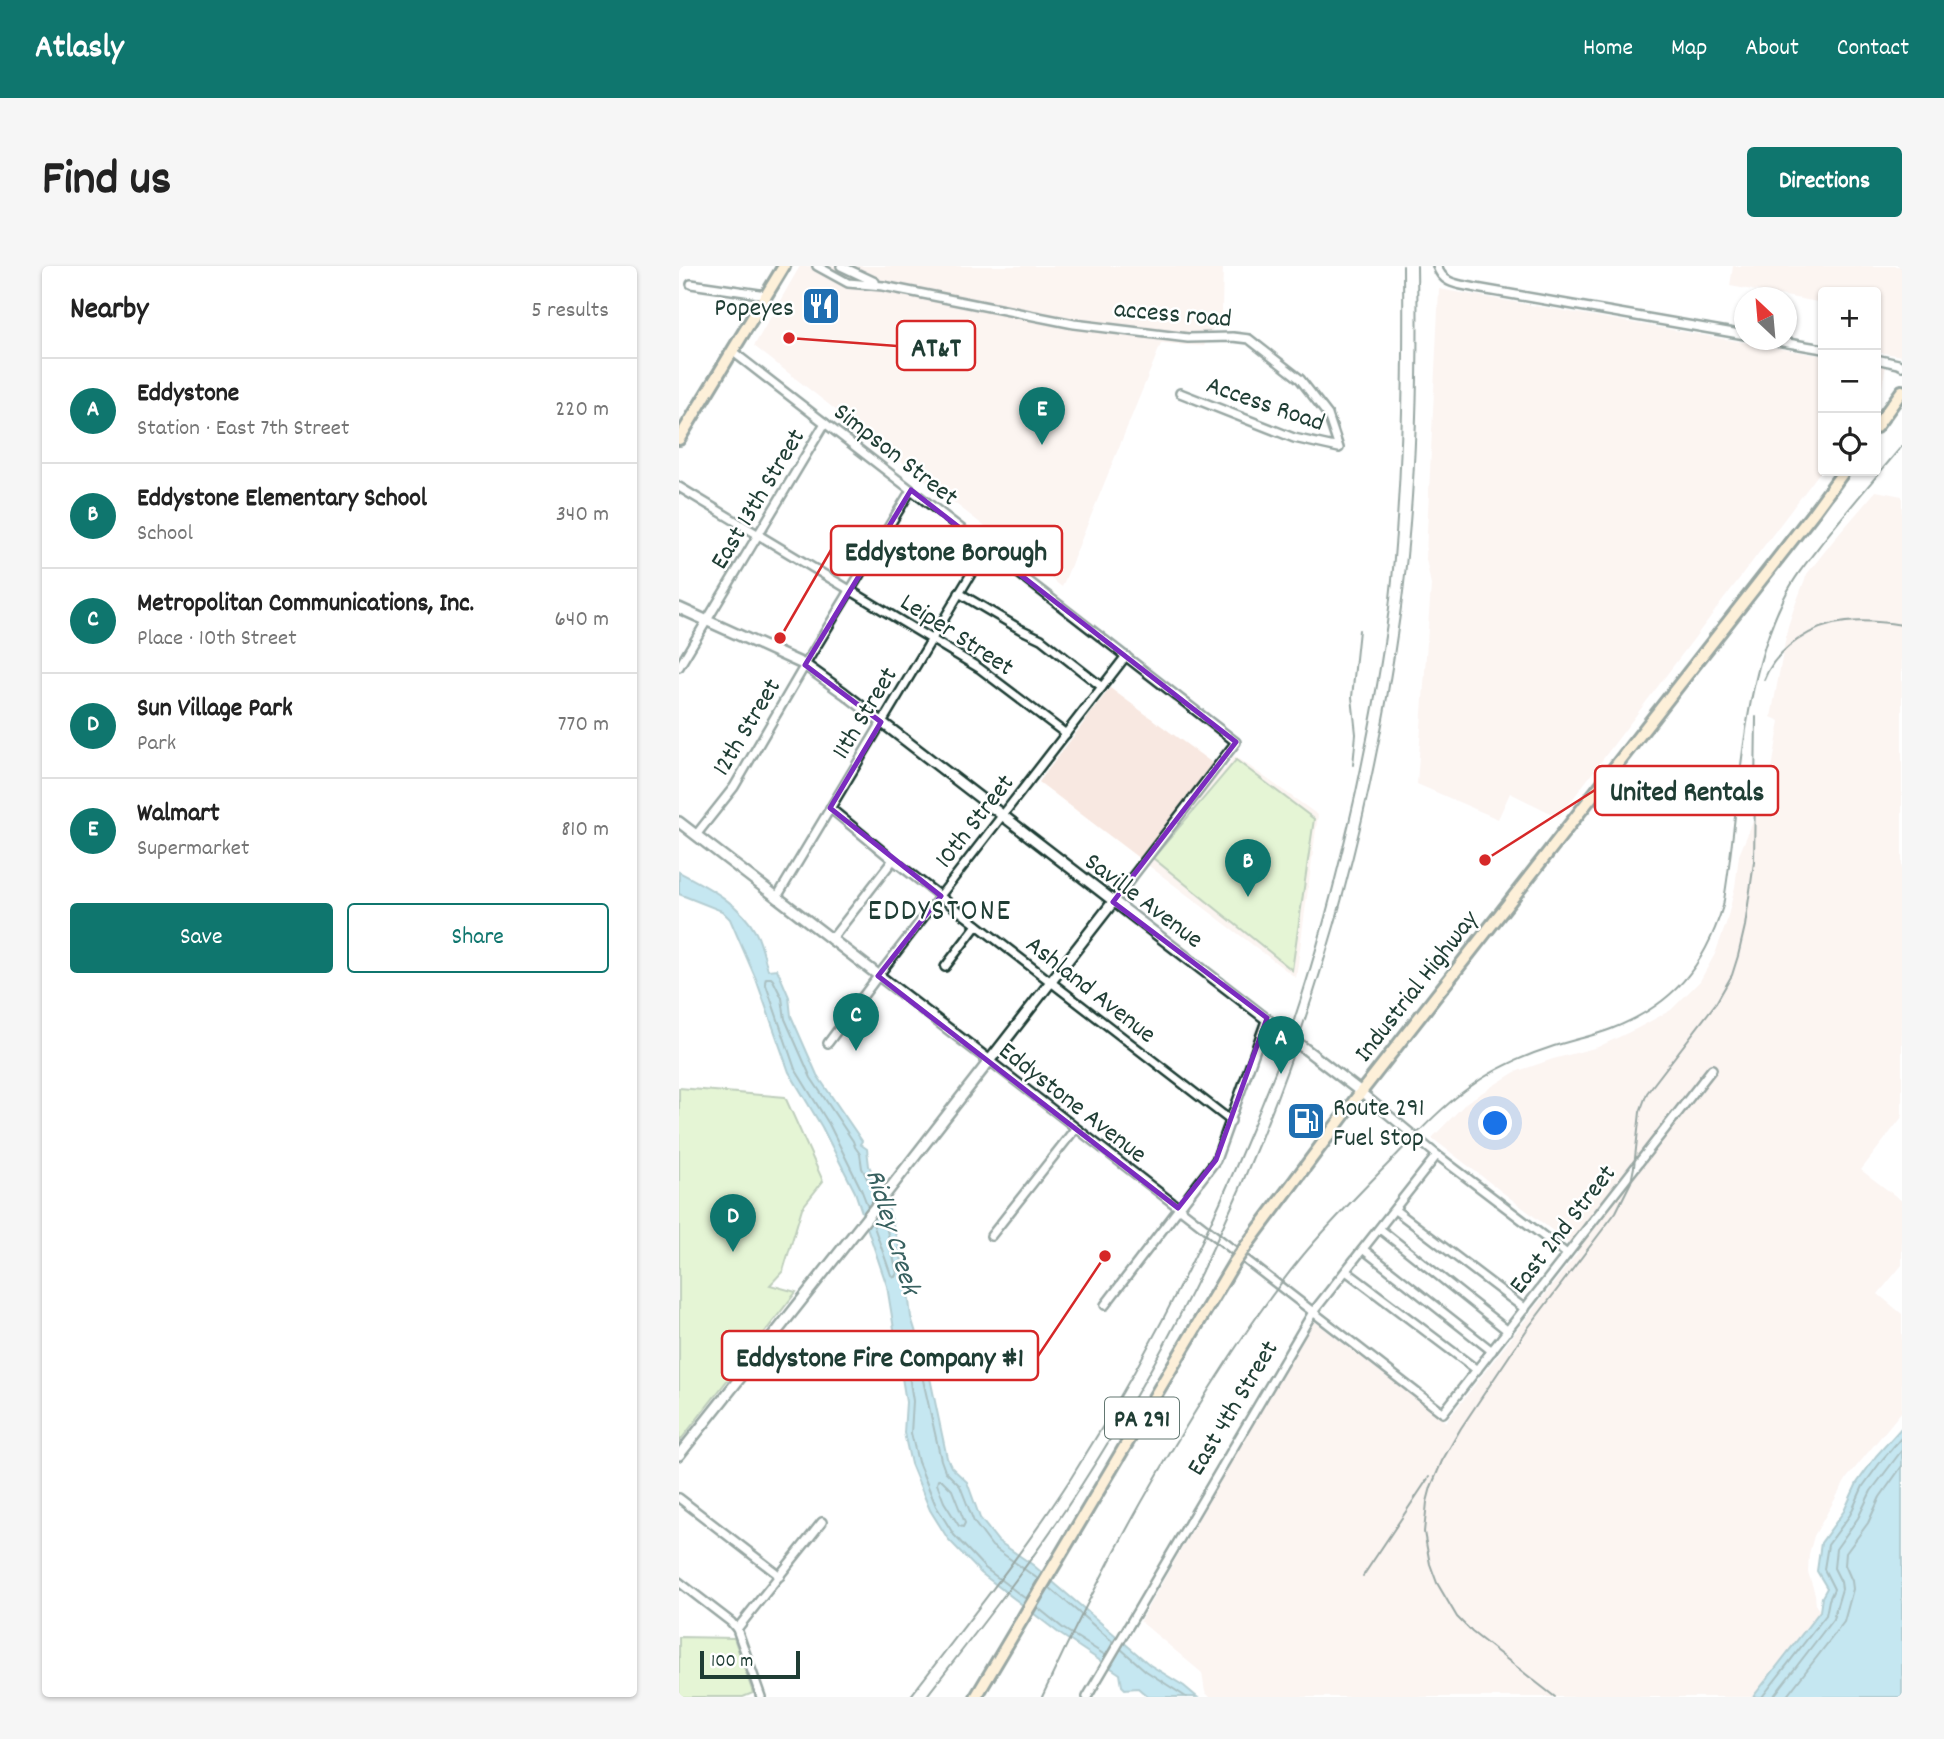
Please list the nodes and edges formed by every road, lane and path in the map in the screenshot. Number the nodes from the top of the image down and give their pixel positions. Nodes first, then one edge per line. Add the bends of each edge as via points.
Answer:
1 (784, 266) edge
2 (817, 266) edge
3 (841, 266) edge
4 (1437, 266) edge
5 (691, 284) dead end
6 (883, 286) junction
7 (766, 295) junction
8 (1734, 333) edge
9 (1797, 345) edge
10 (1818, 348) edge
11 (732, 351) junction
12 (1881, 360) edge
13 (1902, 366) edge
14 (1902, 391) edge
15 (1180, 393) dead end
16 (1881, 420) edge
17 (825, 423) junction
18 (679, 439) edge
19 (1339, 449) joint
20 (1840, 476) edge
21 (679, 487) edge
22 (911, 490) junction
23 (758, 535) junction
24 (986, 549) junction
25 (851, 590) junction
26 (959, 593) junction
27 (679, 608) edge
28 (707, 621) junction
29 (931, 639) junction
30 (1126, 656) junction
31 (805, 665) junction
32 (679, 667) edge
33 (1102, 687) junction
34 (881, 722) junction
35 (1066, 734) junction
36 (830, 808) junction
37 (1002, 816) junction
38 (679, 822) edge
39 (695, 835) junction
40 (893, 860) junction
41 (940, 896) junction
42 (777, 897) junction
43 (1113, 902) junction
44 (977, 925) junction
45 (831, 940) junction
46 (945, 967) dead end
47 (878, 976) junction
48 (1051, 981) junction
49 (1267, 1018) junction
50 (828, 1043) dead end
51 (990, 1061) junction
52 (1712, 1069) dead end
53 (1361, 1092) junction
54 (1231, 1121) junction
55 (1075, 1129) junction
56 (1437, 1155) junction
57 (1178, 1208) junction
58 (1395, 1210) junction
59 (1380, 1229) junction
60 (991, 1236) dead end
61 (1364, 1250) junction
62 (1567, 1254) junction
63 (1346, 1272) junction
64 (1105, 1305) dead end
65 (1525, 1309) junction
66 (1313, 1312) junction
67 (1509, 1331) junction
68 (1492, 1351) junction
69 (1477, 1370) junction
70 (1443, 1413) joint
71 (679, 1455) edge
72 (679, 1498) edge
73 (822, 1522) dead end
74 (780, 1576) junction
75 (679, 1582) edge
76 (737, 1629) junction
77 (761, 1697) edge
78 (976, 1697) edge
79 (1087, 1697) edge

1 - 7 main road
2 - 6 street via 848,283
3 - 6 street
4 - 8 street via 1447,281 1476,288
5 - 7 street
6 - 19 street, access road via 1074,324 1188,338 1249,340 1300,379 1328,415
7 - 11 main road
9 - 10 street
11 - 17 street, Simpson Street
11 - 18 main road
12 - 13 street
14 - 16 main road
15 - 19 street, Access Road via 1294,439
17 - 22 street, Simpson Street
17 - 23 street, East 13th Street
20 - 53 main road, Industrial Highway / PA 291
21 - 23 street, Leiper Street
22 - 24 street, Simpson Street
22 - 25 street, 12th Street
23 - 25 street, Leiper Street
23 - 28 street, East 13th Street
24 - 26 street, 11th Street
24 - 30 street, Simpson Street
25 - 29 street, Leiper Street
25 - 31 street, 12th Street
26 - 29 street, 11th Street
26 - 33 street via 1041,639
27 - 28 street, Saville Avenue
28 - 31 street, Saville Avenue
28 - 32 street, East 13th Street
29 - 34 street, 11th Street
29 - 35 street, Leiper Street via 979,668
30 - 33 street, 10th Street
30 - 43 street, Simpson Street via 1236,742
31 - 34 street, Saville Avenue
31 - 39 street, 12th Street via 734,787
33 - 35 street, 10th Street
34 - 36 street, 11th Street
34 - 37 street, Saville Avenue
35 - 37 street, 10th Street
36 - 40 street, Ashland Avenue
36 - 42 street, 11th Street
37 - 41 street, 10th Street
37 - 43 street, Saville Avenue
38 - 39 street, Eddystone Avenue
39 - 42 street, Eddystone Avenue
40 - 41 street, Ashland Avenue
40 - 45 street
41 - 44 street, Ashland Avenue
41 - 47 street, 10th Street
42 - 45 street, Eddystone Avenue
43 - 48 street
43 - 49 street, Saville Avenue
44 - 46 street
44 - 48 street, Ashland Avenue
45 - 47 street, Eddystone Avenue
47 - 50 street, 10th Street
47 - 51 street, Eddystone Avenue
48 - 51 street
48 - 54 street, Ashland Avenue
49 - 53 street, Saville Avenue
49 - 54 street
51 - 55 street, Eddystone Avenue
51 - 71 street
52 - 62 street, East 2nd Street
53 - 56 street, Saville Avenue
53 - 78 main road, Industrial Highway / PA 291, bridge via 1234,1263
54 - 57 street via 1216,1160
55 - 57 street, Eddystone Avenue
55 - 60 street
56 - 58 street, East 4th Street
56 - 62 street, Saville Avenue
57 - 64 street
57 - 66 street, Eddystone Avenue
58 - 59 street, East 4th Street
58 - 65 street
59 - 61 street, East 4th Street
59 - 67 street
61 - 63 street, East 4th Street
61 - 68 street
62 - 65 street, East 2nd Street
63 - 66 street, East 4th Street
63 - 69 street
65 - 67 street, East 2nd Street
66 - 70 street, Eddystone Avenue
66 - 79 street, East 4th Street
67 - 68 street, East 2nd Street
68 - 69 street, East 2nd Street
69 - 70 street, East 2nd Street
72 - 74 street
73 - 74 street
74 - 76 street
75 - 76 street
76 - 77 street

